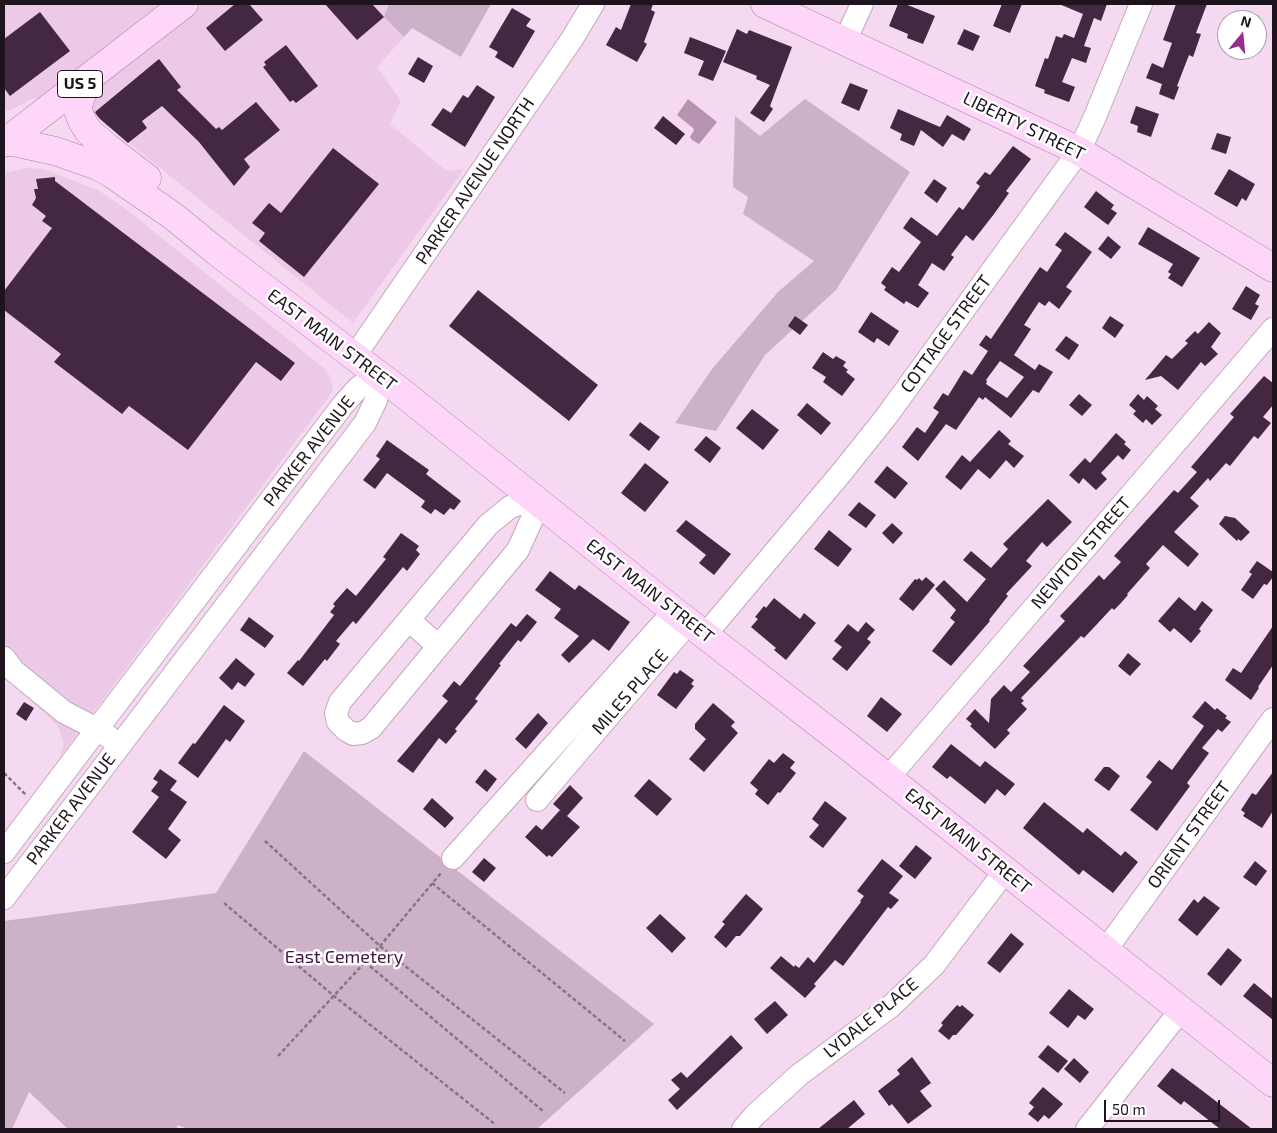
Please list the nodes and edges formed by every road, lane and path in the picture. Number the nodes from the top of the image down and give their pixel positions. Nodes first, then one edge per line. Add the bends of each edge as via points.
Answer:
1 (184, 4) edge
2 (593, 4) edge
3 (765, 4) edge
4 (1141, 4) edge
5 (863, 5) edge
6 (845, 41) junction
7 (93, 74) junction
8 (4, 141) edge
9 (1078, 151) junction
10 (174, 216) junction
11 (1273, 268) edge
12 (1273, 329) edge
13 (354, 357) junction
14 (380, 376) junction
15 (534, 499) junction
16 (409, 620) junction
17 (690, 623) junction
18 (438, 646) junction
19 (4, 658) edge
20 (1273, 719) edge
21 (97, 729) junction
22 (120, 745) junction
23 (552, 748) junction
24 (570, 762) junction
25 (4, 773) edge
26 (888, 778) junction
27 (27, 796) dead end
28 (537, 800) dead end
29 (265, 841) dead end
30 (4, 852) edge
31 (453, 858) joint
32 (1005, 871) junction
33 (432, 883) junction
34 (4, 898) edge
35 (224, 903) dead end
36 (380, 946) junction
37 (1105, 951) junction
38 (365, 962) junction
39 (334, 996) junction
40 (1181, 1010) junction
41 (625, 1041) dead end
42 (278, 1056) dead end
43 (1273, 1083) edge
44 (565, 1093) dead end
45 (543, 1111) dead end
46 (496, 1125) dead end
47 (743, 1129) edge
48 (1087, 1129) edge

1 - 7 main road, US 5
2 - 13 street, PARKER AVENUE NORTH
3 - 6 main road, LIBERTY STREET
4 - 9 street, COTTAGE STREET
5 - 6 street
6 - 9 main road, LIBERTY STREET
7 - 8 main road, US 5
7 - 10 main road via 77,108 82,122 89,132 169,196
8 - 10 main road, EAST MAIN STREET via 55,151 98,166
9 - 11 main road, LIBERTY STREET
9 - 17 street, COTTAGE STREET via 886,417 842,472
10 - 13 main road, EAST MAIN STREET
12 - 26 street, NEWTON STREET
13 - 14 main road, EAST MAIN STREET
14 - 15 main road, EAST MAIN STREET
14 - 21 street, PARKER AVENUE via 358,388 342,406
14 - 22 street, PARKER AVENUE via 376,400 364,424
15 - 16 street via 510,507 494,520
15 - 17 main road, EAST MAIN STREET
15 - 18 street via 532,519 518,550
16 - 18 street
16 - 18 street via 340,702 336,713 338,722 346,730 353,734 371,728
17 - 23 street, MILES PLACE
17 - 24 street, MILES PLACE
17 - 26 main road, EAST MAIN STREET
19 - 21 street via 14,671 64,712
20 - 37 street, ORIENT STREET
21 - 22 street, PARKER AVENUE
21 - 30 street, PARKER AVENUE
22 - 34 street, PARKER AVENUE
23 - 24 street
23 - 31 street, MILES PLACE
24 - 28 street, MILES PLACE
25 - 27 path
26 - 32 main road, EAST MAIN STREET
29 - 36 path
31 - 33 path
32 - 37 main road, EAST MAIN STREET
32 - 47 street, LYDALE PLACE via 934,965 890,1008 800,1075
33 - 36 path
33 - 41 path
35 - 39 path
36 - 38 path
36 - 44 path
37 - 40 main road, EAST MAIN STREET
38 - 39 path
38 - 45 path
39 - 42 path
39 - 46 path
40 - 43 main road, EAST MAIN STREET
40 - 48 street

